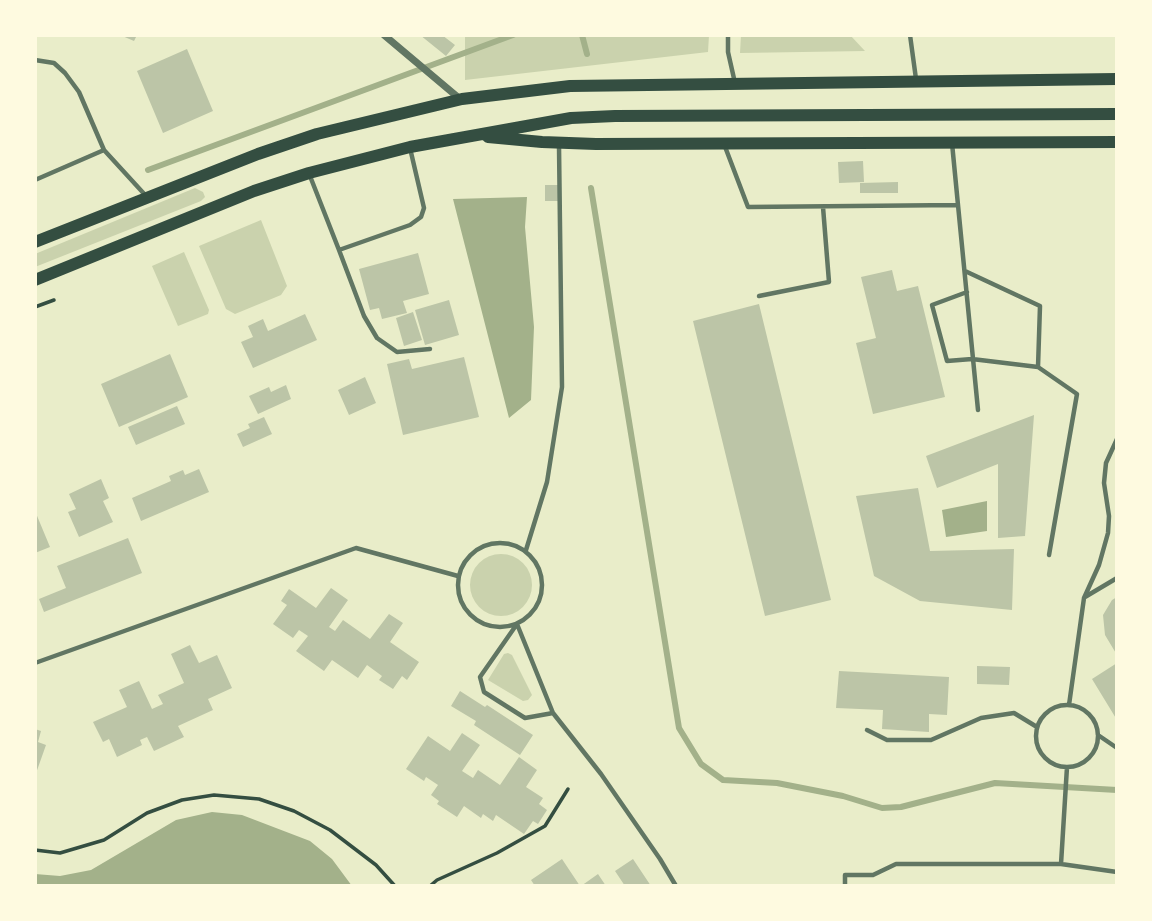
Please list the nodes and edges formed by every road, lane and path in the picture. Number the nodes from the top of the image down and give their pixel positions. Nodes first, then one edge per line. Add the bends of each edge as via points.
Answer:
1 (384, 35) edge
2 (728, 35) edge
3 (910, 35) edge
4 (35, 60) edge
5 (1117, 79) edge
6 (917, 81) junction
7 (735, 84) junction
8 (460, 99) junction
9 (1117, 114) edge
10 (474, 135) junction
11 (1117, 142) edge
12 (724, 143) junction
13 (952, 143) junction
14 (559, 144) junction
15 (410, 147) junction
16 (104, 150) junction
17 (309, 173) junction
18 (35, 180) edge
19 (148, 197) junction
20 (958, 205) junction
21 (823, 207) junction
22 (35, 242) edge
23 (339, 250) junction
24 (965, 271) junction
25 (35, 280) edge
26 (967, 292) junction
27 (760, 296) dead end
28 (54, 300) dead end
29 (35, 307) edge
30 (430, 349) dead end
31 (972, 359) junction
32 (1038, 367) junction
33 (978, 410) dead end
34 (1117, 439) edge
35 (526, 550) junction
36 (1049, 555) dead end
37 (458, 576) junction
38 (1117, 578) edge
39 (1084, 598) junction
40 (517, 624) junction
41 (35, 663) edge
42 (1069, 705) junction
43 (553, 713) junction
44 (1037, 727) junction
45 (867, 730) dead end
46 (1098, 734) junction
47 (1117, 748) edge
48 (1067, 767) junction
49 (568, 789) dead end
50 (35, 850) edge
51 (1061, 864) junction
52 (1117, 872) edge
53 (395, 886) edge
54 (430, 886) edge
55 (676, 886) edge
56 (845, 886) edge

1 - 8 street
2 - 7 lane
3 - 6 lane
4 - 16 lane via 54,63 65,72 79,92
5 - 6 main road
6 - 7 main road
7 - 8 main road via 570,86
8 - 19 main road via 317,134
9 - 10 main road via 594,116
10 - 14 main road
10 - 15 main road
11 - 13 main road
12 - 13 main road
12 - 14 main road
12 - 21 lane via 748,207
13 - 20 lane
14 - 35 lane via 562,387 547,482
15 - 17 main road
15 - 23 lane via 424,208 421,217
16 - 18 lane
16 - 19 lane
17 - 23 lane
17 - 25 main road
19 - 22 main road
20 - 21 lane
20 - 24 lane
21 - 27 lane via 829,282
23 - 30 lane via 377,338 397,352
24 - 26 lane
24 - 32 lane via 1040,306
26 - 31 lane
26 - 31 lane via 932,305 947,361
28 - 29 path
31 - 32 lane
31 - 33 lane
32 - 36 lane via 1077,394
34 - 39 lane via 1106,463 1104,483 1108,533
35 - 37 lane via 513,544 485,544 468,557
35 - 40 lane via 542,574 543,589 539,603
37 - 40 lane via 463,606 473,618 487,625
37 - 41 lane via 356,548
38 - 39 lane
39 - 42 lane
40 - 43 lane
40 - 43 lane via 480,677 484,692 525,718
42 - 44 lane via 1047,712
42 - 46 lane via 1088,713
43 - 55 lane
44 - 45 lane via 1014,713 981,718 932,740 887,740
44 - 48 lane via 1040,752 1056,765
46 - 47 lane
46 - 48 lane via 1089,758
48 - 51 lane
49 - 54 path via 545,827
50 - 53 path via 60,853 80,848 147,813 214,794 259,799 293,811 330,830
51 - 52 lane
51 - 56 lane via 896,864 873,875 845,875

